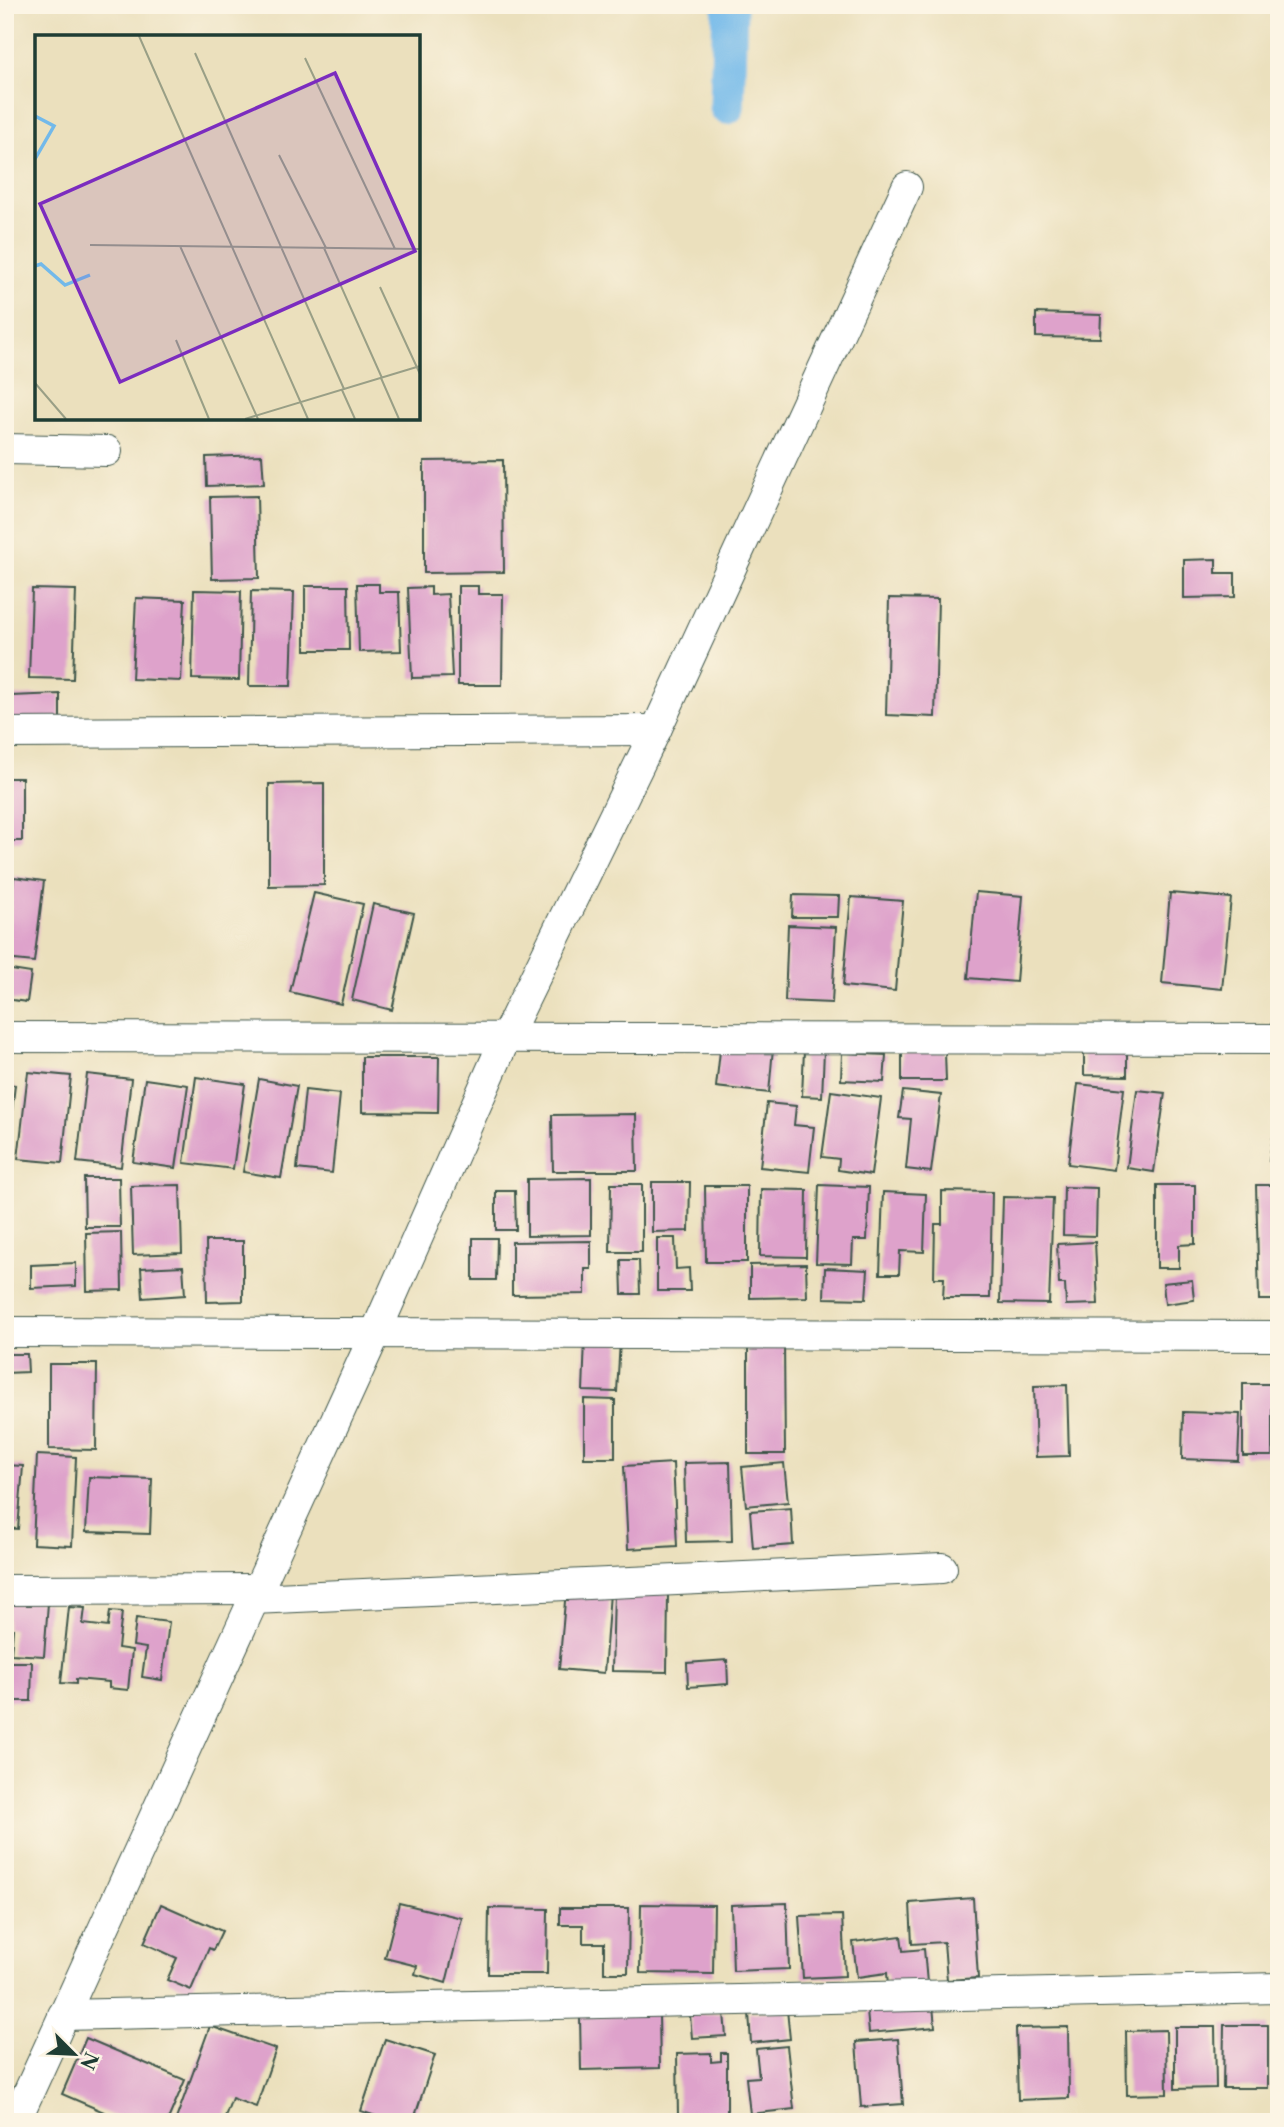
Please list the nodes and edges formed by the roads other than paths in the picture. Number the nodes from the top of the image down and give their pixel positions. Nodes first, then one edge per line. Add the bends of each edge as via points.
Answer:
1 (906, 187) dead end
2 (5, 449) edge
3 (107, 451) dead end
4 (656, 730) junction
5 (5, 733) edge
6 (5, 1037) edge
7 (506, 1037) junction
8 (1279, 1039) edge
9 (5, 1332) edge
10 (374, 1334) junction
11 (1279, 1336) edge
12 (942, 1568) dead end
13 (5, 1590) edge
14 (256, 1594) junction
15 (1279, 1987) edge
16 (63, 2015) junction
17 (15, 2122) edge

1 - 4 street
2 - 3 street
4 - 5 street
4 - 7 street
6 - 7 street
7 - 8 street
7 - 10 street
9 - 10 street
10 - 11 street
10 - 14 street
12 - 14 street
13 - 14 street
14 - 16 street
15 - 16 street
16 - 17 street

